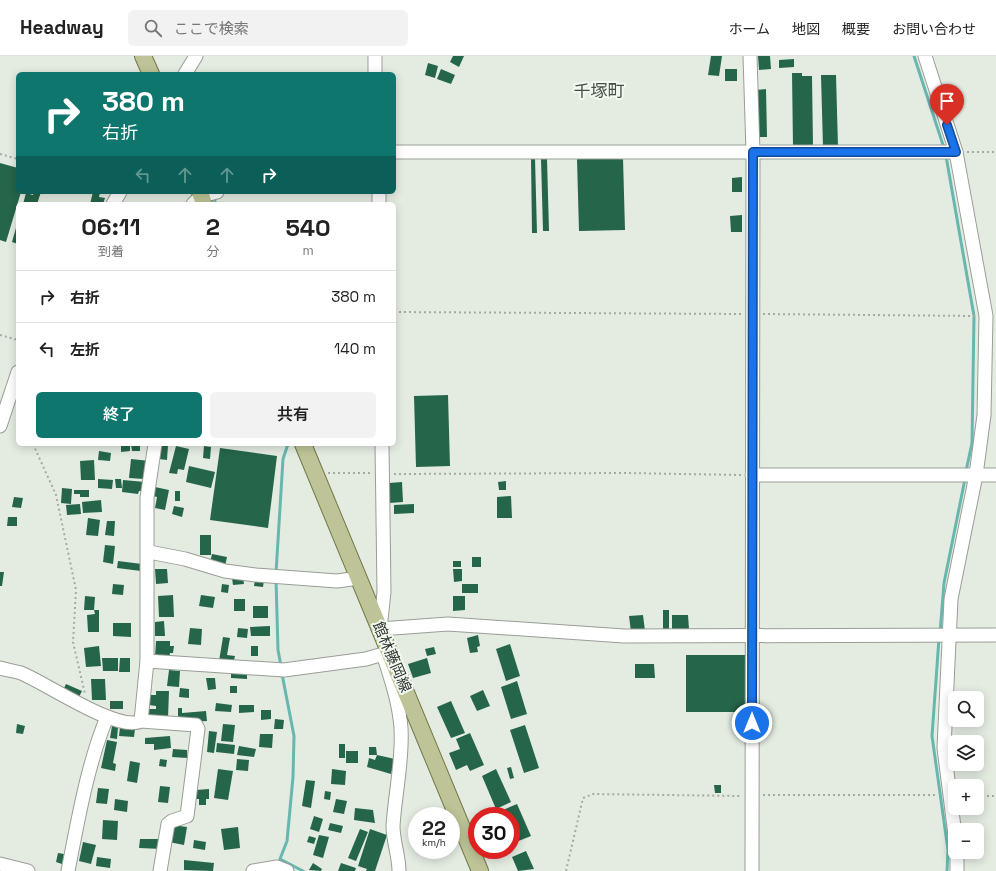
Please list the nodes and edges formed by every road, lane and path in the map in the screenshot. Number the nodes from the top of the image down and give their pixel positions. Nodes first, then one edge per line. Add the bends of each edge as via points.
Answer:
1 (143, 56) edge
2 (196, 56) edge
3 (375, 56) edge
4 (750, 56) edge
5 (925, 56) edge
6 (150, 72) edge
7 (186, 72) edge
8 (376, 72) edge
9 (396, 152) edge
10 (753, 152) junction
11 (956, 152) junction
12 (996, 152) edge
13 (0, 154) edge
14 (16, 158) edge
15 (212, 194) edge
16 (200, 199) edge
17 (396, 312) edge
18 (753, 314) junction
19 (986, 316) junction
20 (0, 335) edge
21 (16, 339) edge
22 (16, 378) edge
23 (0, 426) edge
24 (34, 446) edge
25 (155, 446) edge
26 (304, 446) edge
27 (382, 446) edge
28 (315, 473) junction
29 (382, 474) junction
30 (752, 475) junction
31 (976, 475) junction
32 (996, 475) edge
33 (148, 552) junction
34 (359, 578) junction
35 (380, 629) junction
36 (752, 635) junction
37 (948, 635) junction
38 (996, 635) edge
39 (386, 653) junction
40 (147, 661) junction
41 (0, 668) edge
42 (88, 708) junction
43 (107, 718) junction
44 (141, 721) junction
45 (948, 779) edge
46 (948, 795) edge
47 (751, 796) junction
48 (984, 796) edge
49 (996, 796) edge
50 (957, 859) edge
51 (0, 864) edge
52 (21, 871) edge
53 (28, 871) edge
54 (59, 871) edge
55 (69, 871) edge
56 (160, 871) edge
57 (253, 871) edge
58 (288, 871) edge
59 (399, 871) edge
60 (480, 871) edge
61 (566, 871) edge
62 (752, 871) edge
63 (957, 871) edge

1 - 6 main road
2 - 7 street
3 - 8 street
4 - 10 street
5 - 11 street
9 - 10 street
10 - 11 street
10 - 18 street
11 - 12 path
11 - 19 street
13 - 14 path
15 - 16 street
17 - 18 path
18 - 19 path
18 - 30 street
19 - 31 street via 984,415
20 - 21 path
22 - 23 street
24 - 42 path via 56,495 76,590 73,642
25 - 33 street via 147,498
26 - 28 main road, 館林藤岡線
27 - 29 street
28 - 29 path
28 - 34 main road, 館林藤岡線
29 - 30 path
29 - 35 street via 384,592
30 - 31 street
30 - 36 street
31 - 32 street
31 - 37 street via 950,599
33 - 34 street via 225,571 256,575 337,581
33 - 40 street
34 - 35 main road, 館林藤岡線
35 - 36 street via 448,624 624,636
35 - 39 main road, 館林藤岡線
36 - 37 street
36 - 47 street
37 - 38 street
37 - 45 street via 944,748
39 - 40 street via 366,659 284,670
39 - 59 street via 401,728 393,827
39 - 60 main road, 館林藤岡線
40 - 44 street
41 - 42 street via 20,673
42 - 43 street
43 - 44 street via 125,722
43 - 55 street via 95,751
44 - 56 street via 196,725 198,729 187,816 168,824
46 - 47 path
47 - 61 path via 593,794 583,798
47 - 62 street
48 - 49 path
50 - 63 street
51 - 52 street
52 - 53 street
54 - 55 street
57 - 58 street via 276,867

